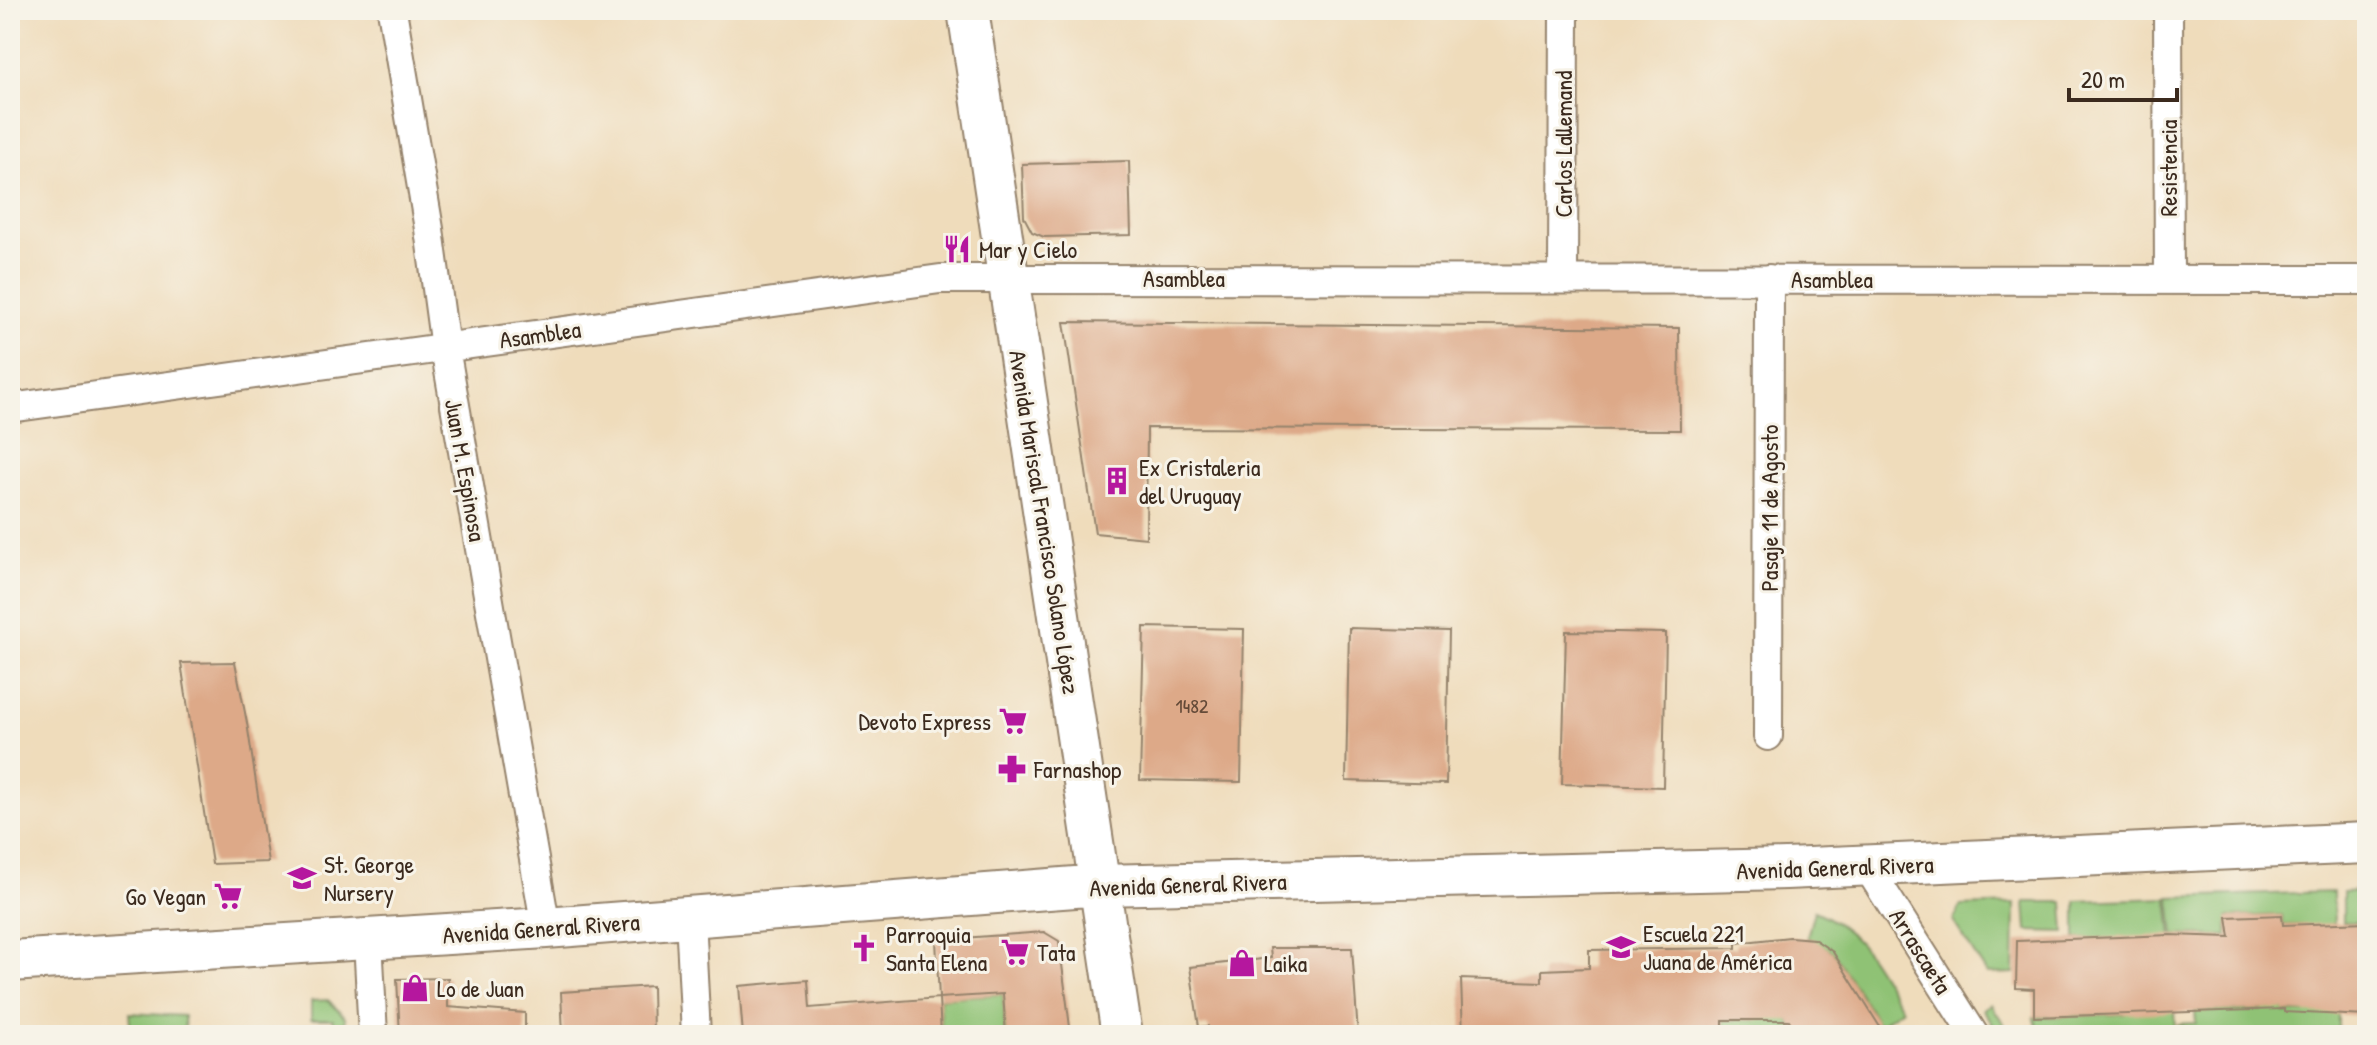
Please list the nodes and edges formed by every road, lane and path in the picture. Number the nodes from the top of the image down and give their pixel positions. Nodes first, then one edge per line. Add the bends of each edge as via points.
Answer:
1 (392, 10) edge
2 (968, 10) edge
3 (1564, 10) edge
4 (2168, 10) edge
5 (1563, 277) junction
6 (1007, 278) junction
7 (1769, 279) junction
8 (2169, 279) junction
9 (2367, 280) edge
10 (445, 348) junction
11 (10, 408) edge
12 (1768, 736) dead end
13 (2367, 843) edge
14 (1867, 866) junction
15 (1101, 885) junction
16 (690, 917) junction
17 (546, 928) junction
18 (368, 940) junction
19 (10, 961) edge
20 (373, 1035) edge
21 (696, 1035) edge
22 (1122, 1035) edge
23 (1974, 1035) edge

1 - 10 street, Juan M. Espinosa
2 - 6 main road, Avenida Mariscal Francisco Solano López
3 - 5 street, Carlos Lallemand
4 - 8 street, Resistencia
5 - 6 street, Asamblea
5 - 7 street, Asamblea
6 - 10 street, Asamblea via 940,279
6 - 15 main road, Avenida Mariscal Francisco Solano López
7 - 8 street, Asamblea
7 - 12 street, Pasaje 11 de Agosto
8 - 9 street, Asamblea
10 - 11 street, Asamblea
10 - 17 street, Juan M. Espinosa
13 - 14 main road, Avenida General Rivera
14 - 15 main road, Avenida General Rivera
14 - 23 street, Arrascaeta
15 - 16 main road, Avenida General Rivera
15 - 22 main road, Avenida Mariscal Francisco Solano López
16 - 17 main road, Avenida General Rivera
16 - 21 street
17 - 18 main road, Avenida General Rivera
18 - 19 main road, Avenida General Rivera
18 - 20 street

